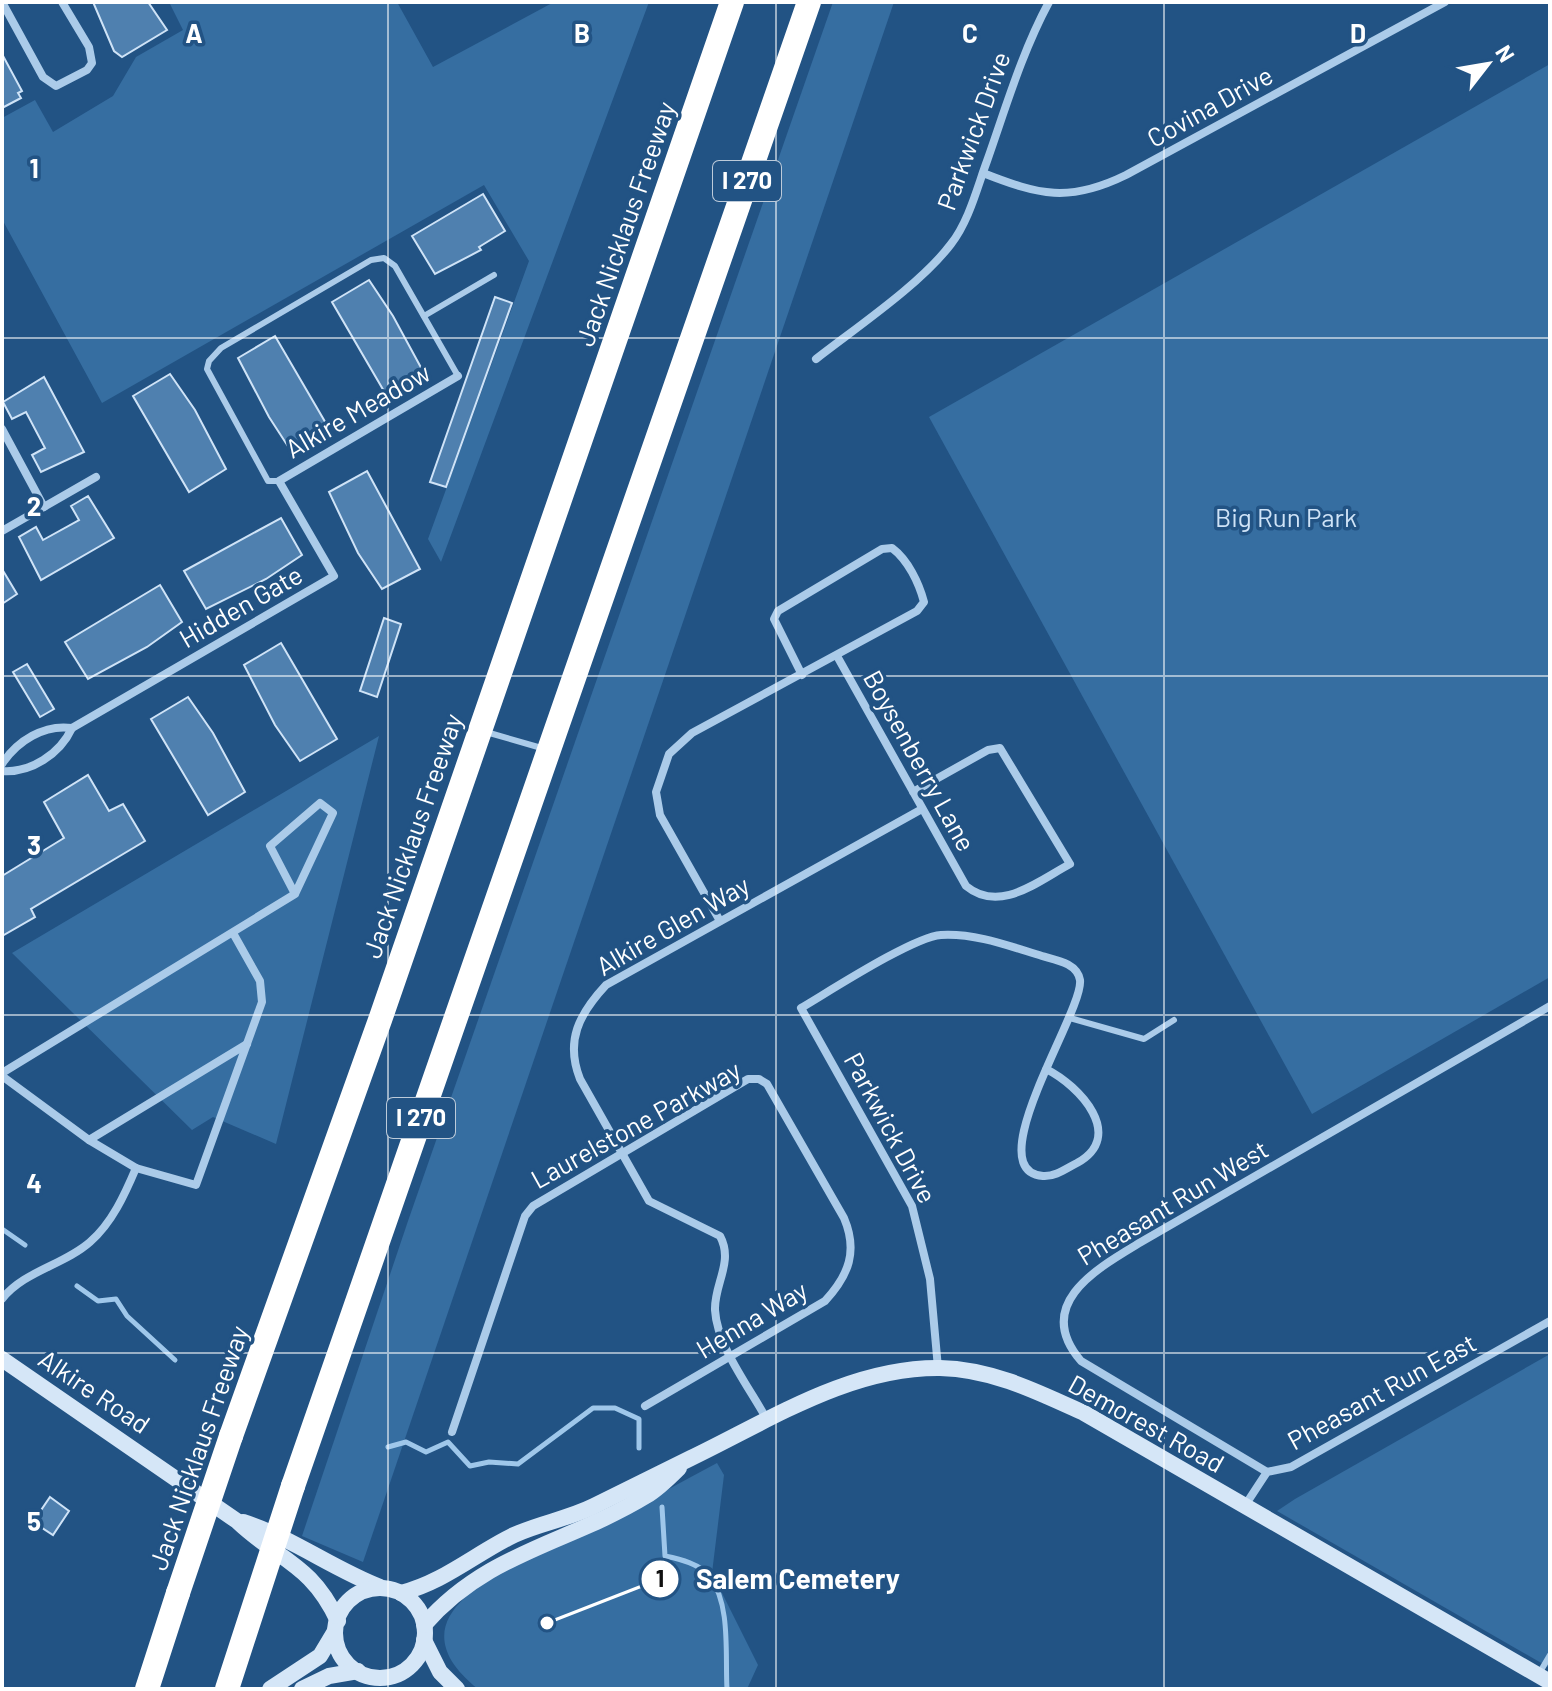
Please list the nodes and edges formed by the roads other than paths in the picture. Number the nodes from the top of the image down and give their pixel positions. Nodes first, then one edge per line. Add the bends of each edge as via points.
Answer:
1 (2, 2) edge
2 (62, 2) edge
3 (732, 2) edge
4 (809, 2) edge
5 (1049, 2) edge
6 (1445, 2) edge
7 (983, 173) junction
8 (494, 275) dead end
9 (424, 316) junction
10 (816, 359) dead end
11 (458, 376) joint
12 (2, 429) edge
13 (96, 477) dead end
14 (279, 481) junction
15 (44, 507) junction
16 (2, 531) edge
17 (837, 656) junction
18 (802, 675) junction
19 (72, 728) junction
20 (479, 730) junction
21 (549, 751) junction
22 (2, 764) edge
23 (2, 771) edge
24 (913, 792) junction
25 (922, 809) junction
26 (295, 894) junction
27 (720, 921) junction
28 (233, 933) junction
29 (1550, 1006) edge
30 (1070, 1018) junction
31 (1174, 1020) dead end
32 (248, 1043) junction
33 (1046, 1069) junction
34 (2, 1074) edge
35 (759, 1079) joint
36 (89, 1140) junction
37 (621, 1154) junction
38 (136, 1168) junction
39 (2, 1299) edge
40 (1550, 1321) edge
41 (732, 1356) junction
42 (2, 1359) edge
43 (938, 1368) junction
44 (645, 1406) dead end
45 (766, 1418) junction
46 (452, 1432) dead end
47 (691, 1458) junction
48 (1267, 1472) junction
49 (1244, 1508) junction
50 (237, 1521) junction
51 (382, 1588) junction
52 (401, 1593) junction
53 (337, 1625) junction
54 (424, 1632) junction
55 (1550, 1655) edge
56 (358, 1671) junction
57 (380, 1677) junction
58 (1544, 1679) edge
59 (147, 1689) edge
60 (227, 1689) edge
61 (270, 1689) edge
62 (302, 1689) edge
63 (400, 1689) edge
64 (457, 1689) edge

1 - 2 street via 43,77 56,86 92,63 89,47
3 - 20 highway, Jack Nicklaus Freeway / I 270
4 - 21 highway, I 270
5 - 7 street, Parkwick Drive via 1030,36
6 - 7 street, Covina Drive via 1098,188 1051,195
7 - 10 street, Parkwick Drive via 963,223 941,255
8 - 9 lane
9 - 11 lane
9 - 14 lane via 395,266 378,258 213,354 209,378 268,481
11 - 14 street, Alkire Meadow
12 - 15 street
13 - 15 street
14 - 19 street, Hidden Gate via 334,576
15 - 16 street
17 - 18 street
17 - 18 street via 924,602 901,554 892,548 778,611 774,619
17 - 24 street, Boysenberry Lane
18 - 27 street via 692,733 669,754 661,774 656,792 660,815
19 - 22 street, Hidden Gate via 31,737
19 - 23 street, Hidden Gate via 43,760 19,771
20 - 21 lane
20 - 59 highway, Jack Nicklaus Freeway / I 270, bridge
21 - 60 highway, I 270, bridge
24 - 25 street, Boysenberry Lane
24 - 25 street, Boysenberry Lane via 1000,748 1070,864 1011,897 975,894
25 - 27 street, Alkire Glen Way
26 - 26 street via 270,846 320,803 333,813
26 - 28 street
27 - 37 street, Alkire Glen Way via 606,985 577,1023 573,1061
28 - 32 street via 260,981 262,1002
28 - 34 street
29 - 48 street, Pheasant Run West via 1141,1242 1077,1287 1065,1323 1069,1345 1081,1361
30 - 31 lane via 1144,1039
30 - 33 street
30 - 43 street, Parkwick Drive via 1080,980 1064,963 985,939 939,935 896,953 801,1008 912,1206 930,1279
32 - 36 street
32 - 38 street via 196,1185
33 - 33 street via 1068,1080 1100,1136 1098,1148 1089,1156 1047,1176 1025,1166 1022,1153 1026,1116
34 - 36 street
35 - 37 street, Laurelstone Parkway via 748,1079
35 - 41 street, Henna Way via 767,1084 853,1240 845,1274 825,1301
36 - 38 street
37 - 41 street, Alkire Glen Way via 649,1201 720,1236 726,1255 715,1311
37 - 46 street, Laurelstone Parkway via 533,1206 525,1216
38 - 39 street via 121,1204 90,1242 12,1287
40 - 48 street, Pheasant Run East via 1291,1467
41 - 44 street, Henna Way
41 - 45 street, Alkire Glen Way
42 - 50 street, Alkire Road
43 - 45 street, Demorest Road via 851,1384
43 - 49 street, Demorest Road via 963,1369 1027,1387 1084,1413
45 - 47 street, Demorest Road
47 - 52 street, Demorest Road via 591,1508 514,1535 432,1584
47 - 54 street, Demorest Road via 648,1495 474,1579 455,1592
48 - 49 street, Pheasant Run East
49 - 58 street, Demorest Road
50 - 51 street, Alkire Road via 260,1527 341,1572
50 - 53 street, Alkire Road via 314,1579
51 - 52 street
51 - 53 street via 352,1598
52 - 54 street via 417,1607
53 - 56 street via 342,1656
53 - 61 street via 320,1656
54 - 57 street via 411,1665
54 - 64 street via 440,1672
55 - 58 lane
56 - 57 street
56 - 62 street via 329,1676
57 - 63 street

